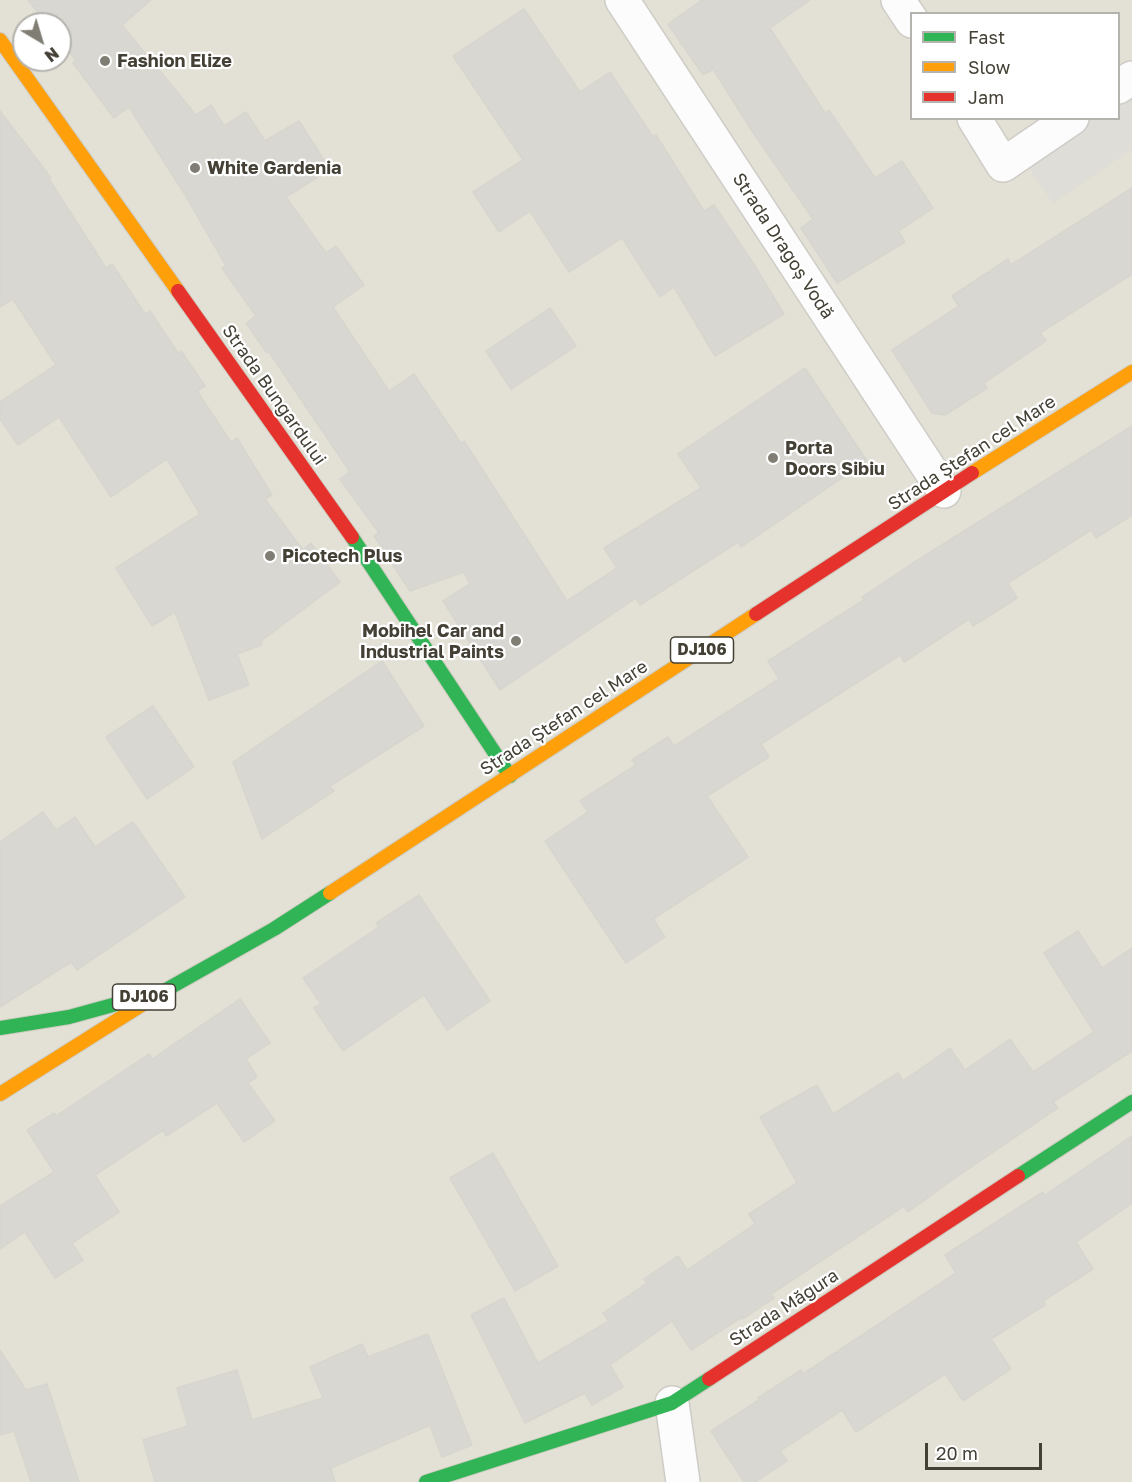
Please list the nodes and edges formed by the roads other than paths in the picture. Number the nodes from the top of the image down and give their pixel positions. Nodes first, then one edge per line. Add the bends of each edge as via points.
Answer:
1 (622, 0) edge
2 (898, 0) edge
3 (910, 18) edge
4 (0, 40) edge
5 (975, 120) edge
6 (1069, 120) edge
7 (1132, 372) edge
8 (944, 491) junction
9 (510, 776) junction
10 (164, 991) junction
11 (0, 1028) edge
12 (0, 1094) edge
13 (1132, 1102) edge
14 (672, 1403) junction
15 (426, 1482) edge
16 (683, 1482) edge

1 - 8 street, Strada Dragoș Vodă
2 - 3 street
4 - 9 street, Strada Bungardului via 341,520
5 - 6 street via 1004,165
7 - 8 street, Strada Ștefan cel Mare / DJ106
8 - 9 street, Strada Ștefan cel Mare / DJ106
9 - 10 street, Strada Ștefan cel Mare / DJ106 via 274,929
10 - 11 street, Strada Ștefan cel Mare / DJ106 via 69,1017
10 - 12 street, Strada Ștefan cel Mare
13 - 14 street, Strada Măgura
14 - 15 street, Strada Măgura
14 - 16 street

